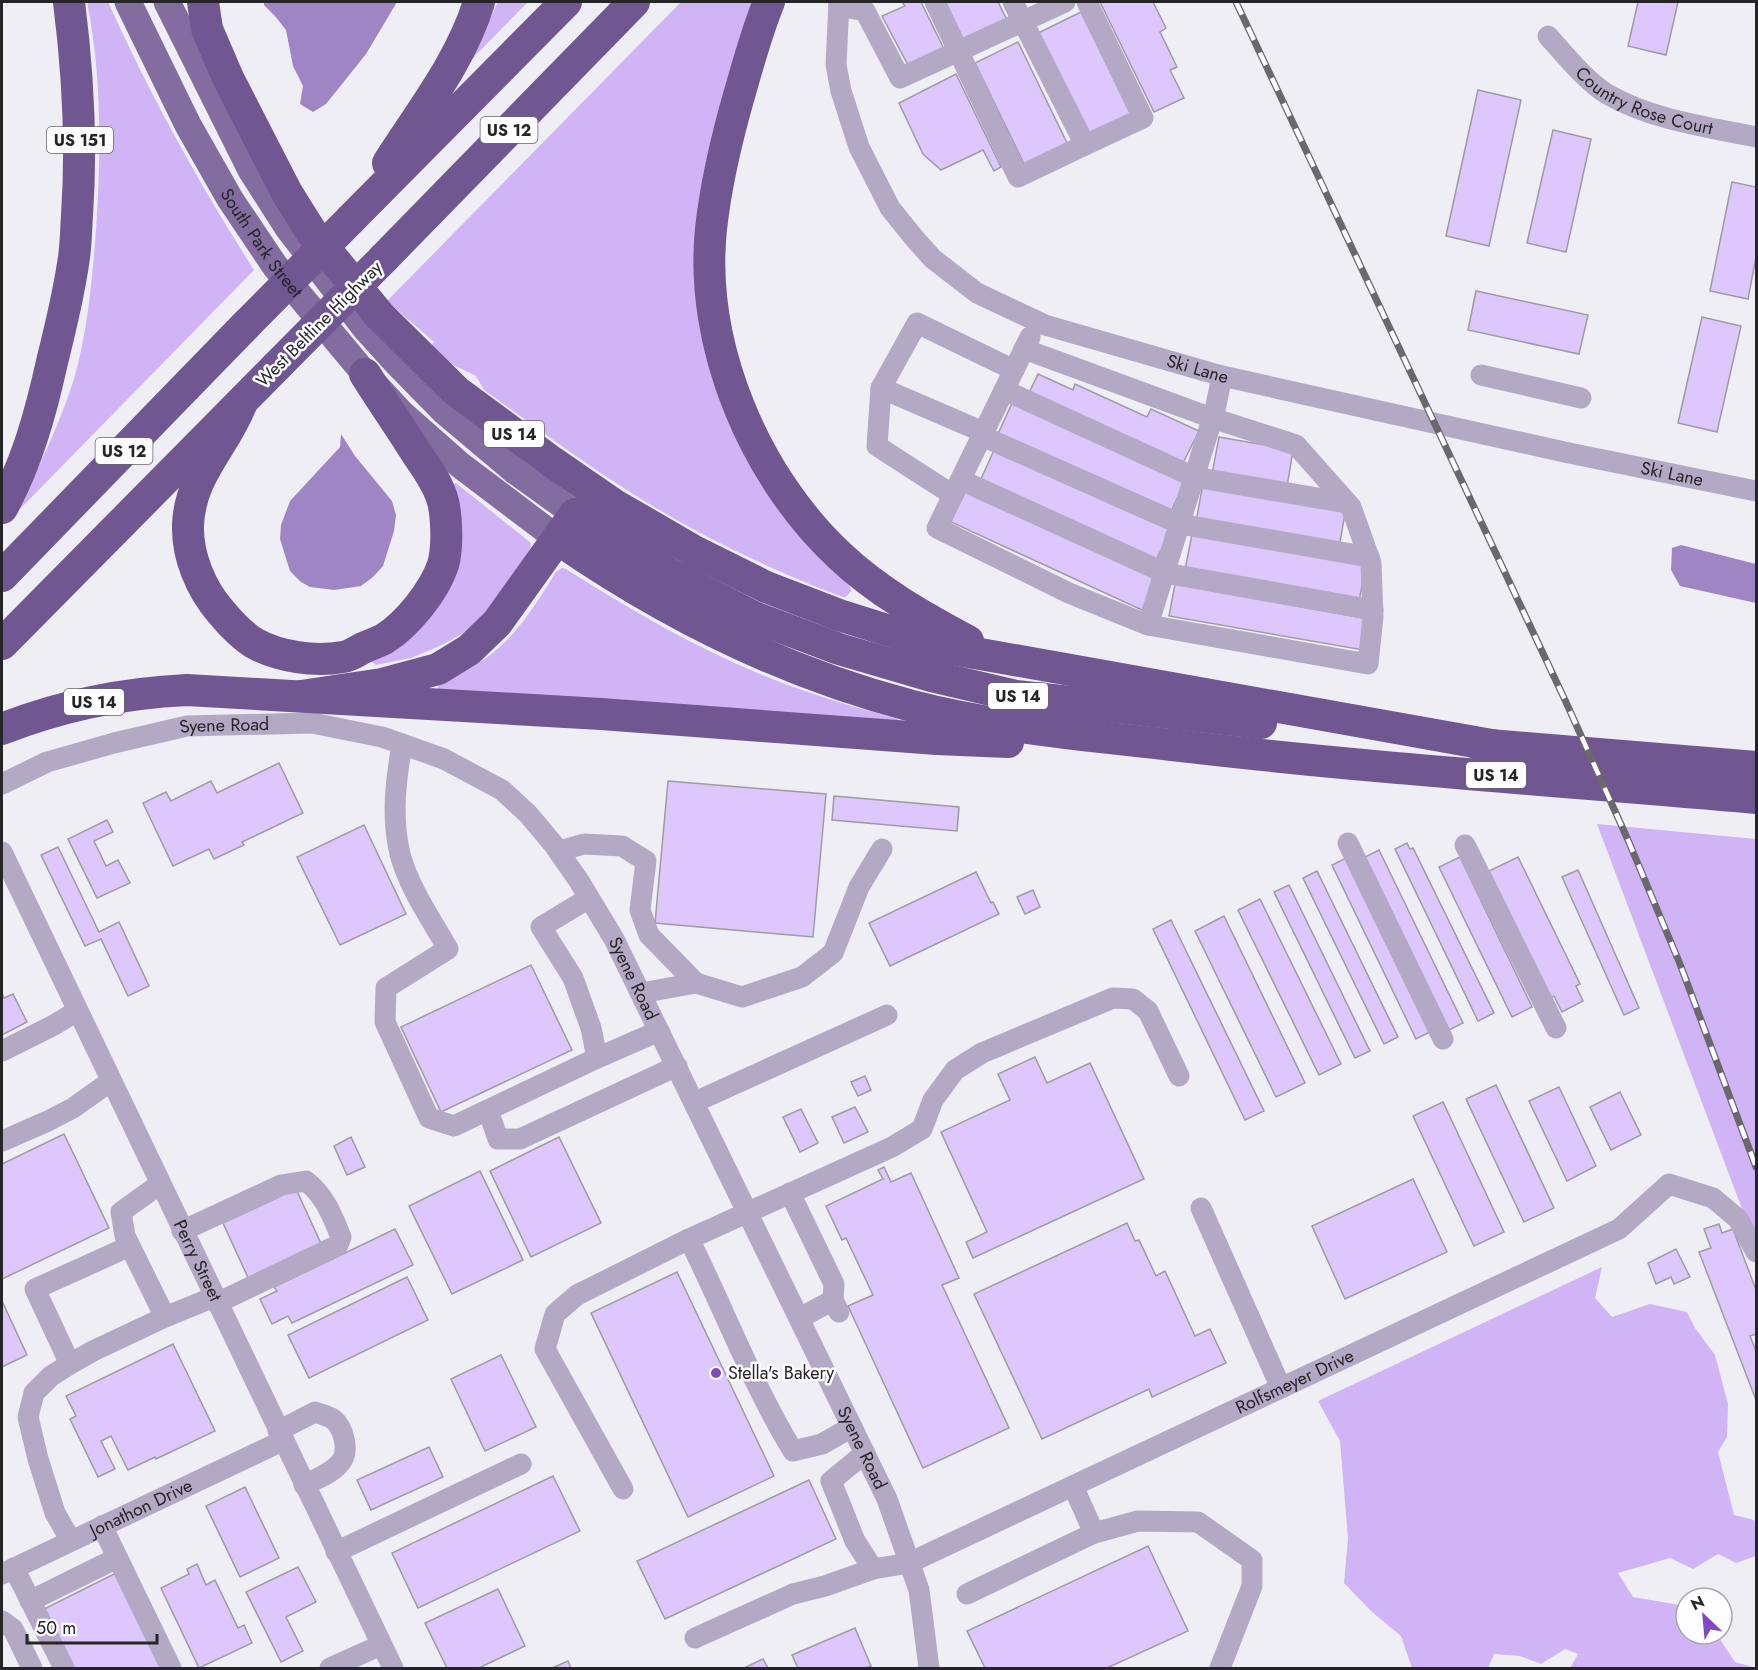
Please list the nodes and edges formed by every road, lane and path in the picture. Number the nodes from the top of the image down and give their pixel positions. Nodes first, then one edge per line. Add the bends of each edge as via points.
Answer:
1 (55, 2) edge
2 (69, 2) edge
3 (128, 2) edge
4 (166, 2) edge
5 (203, 2) edge
6 (479, 2) edge
7 (566, 2) edge
8 (634, 2) edge
9 (769, 2) edge
10 (935, 2) edge
11 (1012, 2) edge
12 (1065, 2) edge
13 (1087, 2) edge
14 (839, 4) edge
15 (1023, 21) junction
16 (1548, 36) dead end
17 (958, 51) junction
18 (1756, 137) edge
19 (1085, 145) junction
20 (351, 219) junction
21 (1037, 322) junction
22 (56, 347) junction
23 (1023, 349) junction
24 (1014, 370) junction
25 (365, 374) junction
26 (1481, 375) dead end
27 (1222, 376) junction
28 (881, 388) junction
29 (1004, 390) junction
30 (1581, 398) dead end
31 (242, 402) junction
32 (1212, 418) junction
33 (982, 434) junction
34 (1194, 477) junction
35 (957, 488) junction
36 (1756, 491) edge
37 (1347, 503) junction
38 (2, 508) edge
39 (1180, 525) junction
40 (567, 527) junction
41 (1369, 557) junction
42 (1165, 573) junction
43 (2, 576) edge
44 (1373, 610) junction
45 (1148, 625) junction
46 (2, 644) edge
47 (1003, 660) junction
48 (301, 696) junction
49 (2, 729) edge
50 (402, 744) junction
51 (1497, 746) junction
52 (1236, 753) junction
53 (1756, 767) edge
54 (2, 784) edge
55 (1756, 798) edge
56 (1348, 843) dead end
57 (1465, 845) dead end
58 (882, 849) dead end
59 (559, 851) junction
60 (2, 852) edge
61 (589, 898) junction
62 (696, 983) junction
63 (641, 993) junction
64 (78, 1011) junction
65 (887, 1015) dead end
66 (1556, 1028) dead end
67 (659, 1031) junction
68 (1443, 1039) dead end
69 (2, 1051) edge
70 (597, 1058) junction
71 (677, 1066) junction
72 (1179, 1076) dead end
73 (111, 1081) junction
74 (695, 1102) junction
75 (488, 1110) junction
76 (2, 1141) edge
77 (160, 1184) junction
78 (790, 1193) junction
79 (1201, 1208) dead end
80 (748, 1212) junction
81 (182, 1231) junction
82 (689, 1239) junction
83 (130, 1246) junction
84 (1756, 1252) edge
85 (215, 1300) junction
86 (165, 1317) junction
87 (800, 1318) junction
88 (70, 1364) junction
89 (1281, 1388) junction
90 (852, 1427) junction
91 (280, 1436) junction
92 (865, 1454) junction
93 (521, 1464) dead end
94 (304, 1485) junction
95 (1073, 1486) junction
96 (623, 1489) dead end
97 (102, 1526) junction
98 (1094, 1533) junction
99 (71, 1541) junction
100 (336, 1552) junction
101 (117, 1558) junction
102 (909, 1563) junction
103 (873, 1569) junction
104 (8, 1571) edge
105 (967, 1594) dead end
106 (30, 1601) junction
107 (2, 1622) edge
108 (694, 1638) dead end
109 (381, 1645) junction
110 (32, 1668) edge
111 (64, 1668) edge
112 (171, 1668) edge
113 (330, 1668) edge
114 (393, 1668) edge
115 (929, 1668) edge
116 (1220, 1668) edge

1 - 22 highway via 64,131
2 - 22 highway, US 151 via 76,54 79,183 74,262
3 - 25 main road, South Park Street / US 14 via 188,125 236,208 275,266
4 - 40 main road, South Park Street via 251,170 288,228 395,361 445,412 515,471
5 - 47 highway, US 14 via 207,29 228,78 312,233 380,316 456,391 613,504 766,587 892,632
6 - 20 highway via 458,54
7 - 20 highway, US 12
8 - 31 highway, West Beltline Highway / US 12, bridge
9 - 47 highway via 731,125 711,231 711,283 726,372 759,449 812,527 878,587 933,623
10 - 17 street
11 - 15 street
12 - 15 street
13 - 19 street via 1143,118
14 - 17 street via 865,11 900,78
14 - 21 street, Ski Lane via 836,64 841,91 859,147 890,208 933,259 957,278 977,293
15 - 17 street
15 - 19 street
16 - 18 street, Country Rose Court via 1606,93 1647,112
17 - 19 street via 1018,177
20 - 43 highway, US 12, bridge
21 - 23 street
21 - 27 street, Ski Lane
22 - 38 highway, US 151 via 30,441
23 - 24 street
23 - 32 street
24 - 28 street via 917,323
24 - 29 street
25 - 31 highway via 442,498 447,533 443,564 424,600 385,638 345,657 324,660 280,654 254,643 214,604 201,583 188,533 190,506 199,478
25 - 40 main road, South Park Street / US 14 via 399,412 460,465
26 - 30 street
27 - 32 street
27 - 36 street, Ski Lane
28 - 33 street
28 - 35 street via 877,446
29 - 33 street
29 - 34 street
31 - 46 highway, West Beltline Highway / US 12
32 - 34 street
32 - 37 street via 1296,445
33 - 35 street
33 - 39 street
34 - 37 street
34 - 39 street
35 - 42 street
35 - 45 street via 938,528 1069,593
37 - 41 street
39 - 41 street
39 - 42 street
40 - 48 highway via 497,623 469,650 438,669 382,684
40 - 51 highway, US 14 via 754,617 838,649 931,676 1016,696 1095,706
40 - 52 highway, US 14 via 608,574 738,643 816,676 911,706 990,723
41 - 44 street
42 - 44 street
42 - 45 street
44 - 45 street via 1368,664
47 - 51 highway, US 14
48 - 49 highway, US 14 via 226,690 155,692 51,712
48 - 52 highway via 937,739
50 - 54 street, Syene Road via 312,723 187,726 47,762
50 - 59 street, Syene Road via 444,759 502,790
50 - 75 street via 395,814 400,854 417,895 448,949 386,988 385,1022 429,1118 454,1126
51 - 53 highway, US 14
52 - 55 highway, US 14
56 - 68 street
57 - 66 street
58 - 62 street via 859,887 833,953 802,977 742,997
59 - 61 street, Syene Road
59 - 62 street via 584,844 622,846 646,861 640,910 649,935
60 - 64 street, Perry Street
61 - 63 street, Syene Road
61 - 70 street via 541,927 573,978
62 - 63 street
63 - 67 street, Syene Road
64 - 69 street
64 - 73 street, Perry Street
65 - 74 street
67 - 70 street
67 - 71 street, Syene Road
70 - 75 street
71 - 74 street, Syene Road
71 - 75 street via 520,1139 498,1139
72 - 78 street via 1148,1011 1132,999 1113,998 982,1053 955,1070 933,1101 922,1129 892,1147
73 - 76 street via 56,1117
73 - 77 street, Perry Street
74 - 80 street, Syene Road
77 - 81 street, Perry Street
77 - 83 street via 121,1212
78 - 80 street
78 - 87 street via 834,1284 836,1306
79 - 89 street
80 - 82 street
80 - 87 street, Syene Road
81 - 85 street, Perry Street
81 - 85 street via 281,1185 306,1181 329,1208 341,1237 338,1245
82 - 90 street via 772,1417 793,1451 822,1444
82 - 96 street via 577,1295 555,1314 545,1349
83 - 86 street
83 - 88 street via 35,1289
84 - 89 street, Rolfsmeyer Drive via 1738,1219 1713,1198 1669,1184 1619,1228
85 - 86 street
85 - 91 street, Perry Street
86 - 88 street
87 - 90 street, Syene Road
88 - 99 street via 34,1393 28,1417 55,1513
89 - 95 street, Rolfsmeyer Drive
90 - 92 street, Syene Road
91 - 94 street, Perry Street
91 - 94 street via 315,1412 333,1420 343,1435 342,1461
91 - 97 street, Jonathon Drive
92 - 102 street, Syene Road via 887,1499
92 - 103 street via 831,1481 855,1541
93 - 100 street
94 - 100 street, Perry Street
95 - 98 street
95 - 102 street, Rolfsmeyer Drive
97 - 99 street, Jonathon Drive
97 - 101 street
98 - 105 street
98 - 116 street via 1138,1521 1198,1522 1252,1560 1252,1586
99 - 104 street, Jonathon Drive
100 - 109 street, Perry Street
101 - 106 street
101 - 112 street
102 - 103 street, Rolfsmeyer Drive
102 - 115 street, Syene Road via 919,1590
103 - 108 street, Rolfsmeyer Drive via 793,1594
104 - 106 street
106 - 111 street
107 - 110 street via 13,1629
109 - 113 street
109 - 114 street, Perry Street

